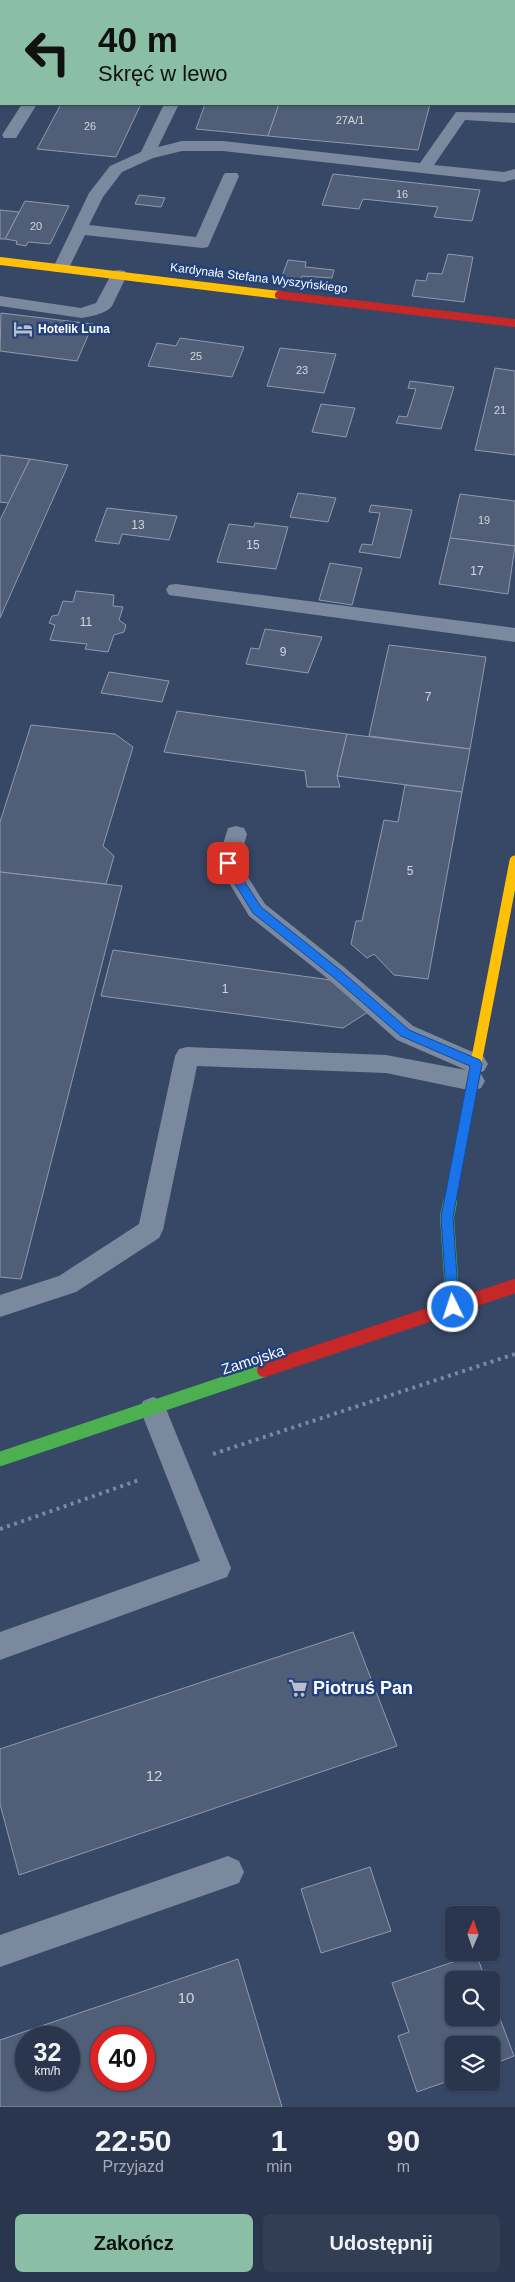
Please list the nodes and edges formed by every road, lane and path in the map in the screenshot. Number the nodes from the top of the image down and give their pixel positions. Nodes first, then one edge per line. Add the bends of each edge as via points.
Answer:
1 (28, 105) edge
2 (171, 105) edge
3 (461, 110) edge
4 (515, 118) edge
5 (10, 136) dead end
6 (147, 155) junction
7 (424, 168) junction
8 (515, 174) edge
9 (231, 176) dead end
10 (79, 229) junction
11 (0, 261) edge
12 (61, 268) junction
13 (119, 275) junction
14 (0, 301) edge
15 (515, 323) edge
16 (176, 590) dead end
17 (515, 635) edge
18 (236, 834) dead end
19 (515, 862) edge
20 (475, 1072) junction
21 (515, 1286) edge
22 (0, 1306) edge
23 (453, 1307) junction
24 (515, 1354) edge
25 (153, 1409) junction
26 (0, 1459) edge
27 (176, 1467) junction
28 (0, 1529) edge
29 (0, 1646) edge
30 (228, 1872) dead end
31 (0, 1951) edge

1 - 5 lane
2 - 6 lane
3 - 4 lane
3 - 7 lane
6 - 7 lane via 182,146 223,146
6 - 10 lane via 116,169 95,196
7 - 8 lane via 504,177
9 - 10 lane via 202,243
10 - 12 lane
11 - 12 street, Kardynała Stefana Wyszyńskiego
12 - 13 street, Kardynała Stefana Wyszyńskiego
13 - 14 lane via 103,306 82,313
13 - 15 street, Kardynała Stefana Wyszyńskiego
16 - 17 lane
18 - 20 lane via 228,863 257,910 405,1033
19 - 20 street
20 - 22 lane via 386,1064 186,1056 150,1230 67,1284
20 - 23 street via 447,1217
21 - 23 street, Zamojska
23 - 25 street, Zamojska
24 - 27 path
25 - 26 street, Zamojska
25 - 27 lane
27 - 28 path
27 - 29 lane via 217,1568
30 - 31 lane

